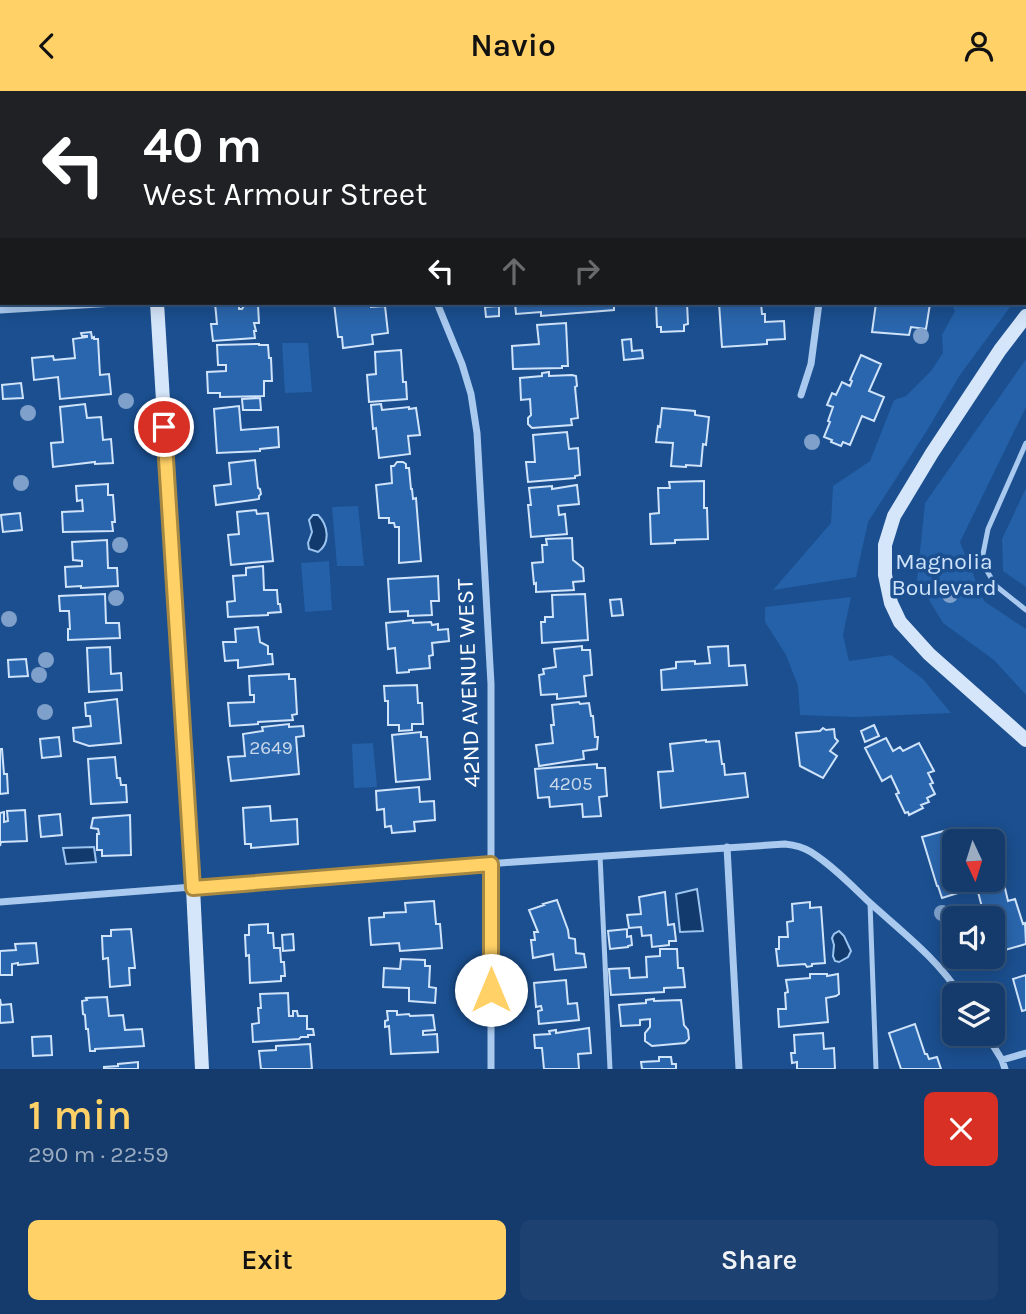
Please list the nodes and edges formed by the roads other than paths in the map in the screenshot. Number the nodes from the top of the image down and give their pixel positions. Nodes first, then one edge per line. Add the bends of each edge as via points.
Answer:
1 (52, 305) edge
2 (156, 305) edge
3 (438, 305) edge
4 (819, 305) edge
5 (20, 306) edge
6 (0, 310) edge
7 (1026, 316) edge
8 (802, 395) dead end
9 (1026, 443) edge
10 (1026, 610) edge
11 (1026, 740) edge
12 (727, 847) junction
13 (600, 856) junction
14 (491, 864) junction
15 (193, 888) junction
16 (0, 902) edge
17 (870, 903) junction
18 (952, 983) edge
19 (993, 1046) edge
20 (1026, 1053) edge
21 (1002, 1060) junction
22 (202, 1069) edge
23 (491, 1069) edge
24 (610, 1069) edge
25 (739, 1069) edge
26 (876, 1069) edge
27 (1005, 1069) edge

1 - 5 street
2 - 15 street
3 - 14 street, 42ND AVENUE WEST via 462,364 477,433 491,684
4 - 8 street
5 - 6 street
7 - 11 street via 932,453 894,516 885,545 885,575 900,622 929,655
9 - 10 lane via 988,529 983,554 996,586
12 - 13 street
12 - 17 street via 785,844 810,851
12 - 25 street
13 - 14 street
13 - 24 lane
14 - 15 street
14 - 23 street, 42ND AVENUE WEST
15 - 16 street
15 - 22 street
17 - 18 street
17 - 26 lane
19 - 21 street
20 - 21 street
21 - 27 street

